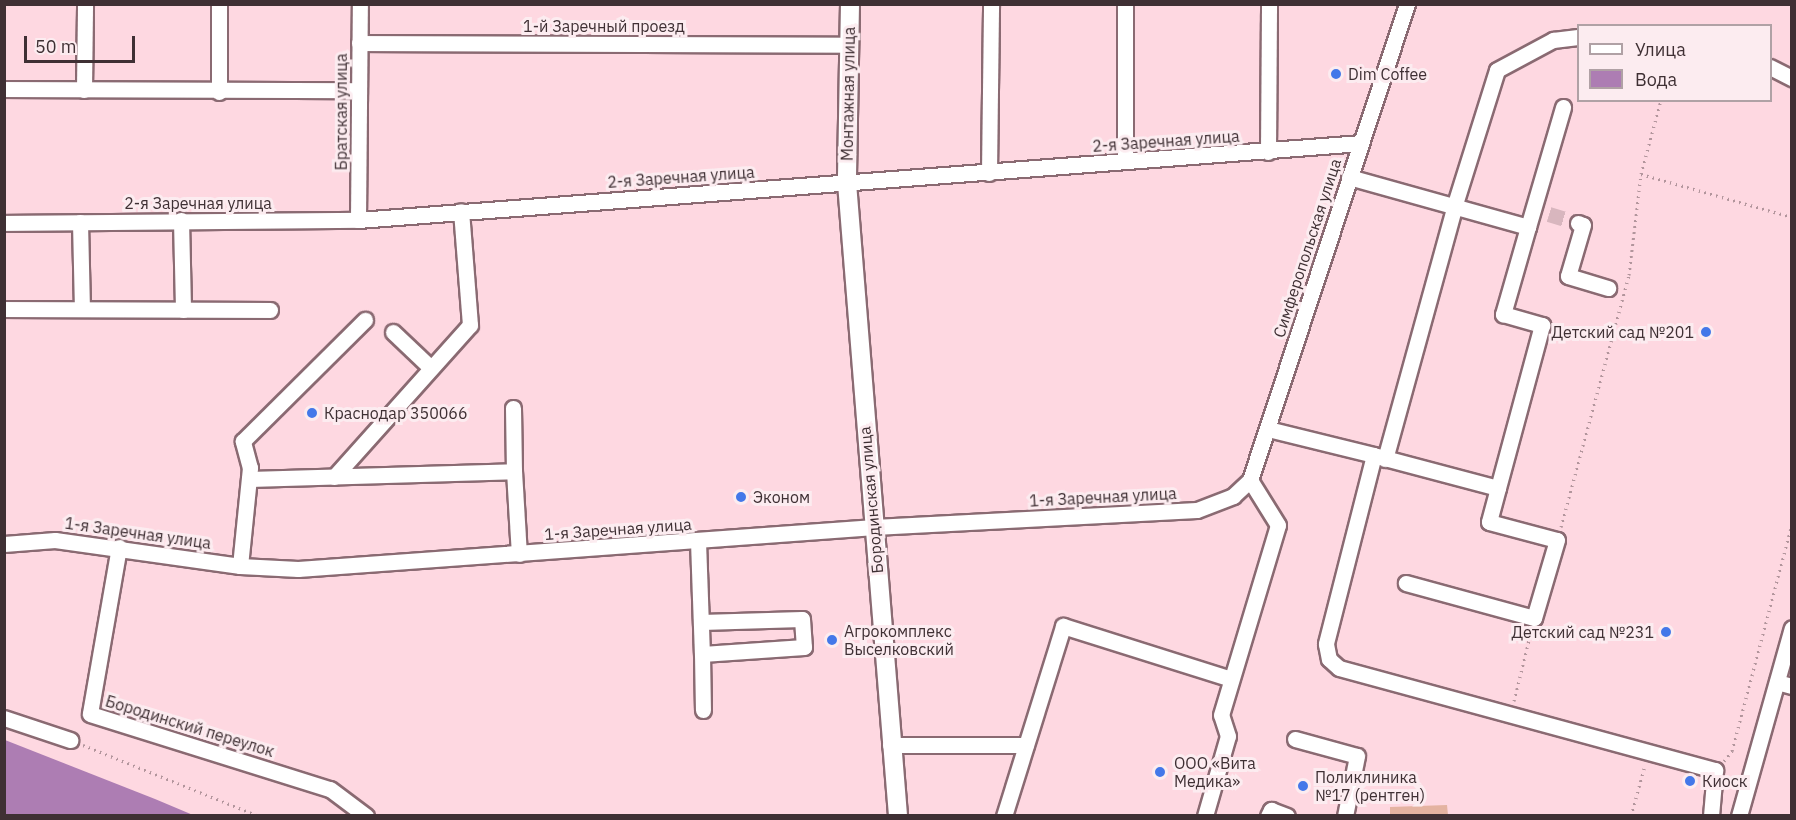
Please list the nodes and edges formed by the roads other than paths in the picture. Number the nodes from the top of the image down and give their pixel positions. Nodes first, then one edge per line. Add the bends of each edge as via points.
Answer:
1 (86, 4) edge
2 (219, 4) edge
3 (360, 4) edge
4 (850, 4) edge
5 (991, 4) edge
6 (1125, 4) edge
7 (1269, 4) edge
8 (1407, 4) edge
9 (1577, 37) edge
10 (359, 43) junction
11 (849, 45) junction
12 (1772, 68) edge
13 (1791, 78) edge
14 (4, 89) edge
15 (84, 90) junction
16 (358, 90) junction
17 (219, 92) junction
18 (1563, 107) dead end
19 (1360, 142) junction
20 (1268, 152) junction
21 (1125, 161) junction
22 (989, 173) junction
23 (1349, 177) junction
24 (847, 183) junction
25 (1455, 204) junction
26 (1534, 209) junction
27 (461, 211) junction
28 (1549, 214) tunnel mouth
29 (181, 220) junction
30 (358, 220) junction
31 (80, 222) junction
32 (4, 223) edge
33 (1578, 223) dead end
34 (1528, 227) junction
35 (1608, 288) dead end
36 (4, 309) edge
37 (82, 309) junction
38 (183, 310) junction
39 (270, 310) dead end
40 (365, 320) dead end
41 (393, 332) dead end
42 (431, 368) junction
43 (513, 408) dead end
44 (1268, 429) junction
45 (1380, 457) junction
46 (514, 471) junction
47 (334, 477) junction
48 (249, 479) junction
49 (1250, 480) junction
50 (1498, 488) junction
51 (1233, 496) joint
52 (874, 527) junction
53 (698, 541) junction
54 (4, 544) edge
55 (119, 547) junction
56 (519, 554) junction
57 (240, 566) junction
58 (1406, 583) dead end
59 (701, 622) junction
60 (1791, 628) edge
61 (702, 654) junction
62 (1231, 680) junction
63 (1784, 684) edge
64 (703, 710) dead end
65 (4, 718) edge
66 (1295, 739) dead end
67 (70, 740) road end
68 (890, 745) junction
69 (1026, 745) junction
70 (366, 816) edge
71 (898, 816) edge
72 (1004, 816) edge
73 (1205, 816) edge
74 (1268, 816) edge
75 (1287, 816) edge
76 (1345, 816) edge
77 (1711, 816) edge
78 (1739, 816) edge

1 - 15 street
2 - 17 street
3 - 10 street, Братская улица
4 - 11 main road, Монтажная улица
5 - 22 street
6 - 21 street
7 - 20 street
8 - 19 street, Симферопольская улица
9 - 25 street via 1553,40 1497,70
10 - 11 street, 1-й Заречный проезд
10 - 16 street, Братская улица
11 - 24 main road, Монтажная улица
12 - 13 street
14 - 15 street
15 - 17 street
16 - 17 street
16 - 30 street, Братская улица
18 - 26 street
19 - 20 street, 2-я Заречная улица
19 - 23 street, Симферопольская улица
20 - 21 street, 2-я Заречная улица
21 - 22 street, 2-я Заречная улица
22 - 24 street, 2-я Заречная улица
23 - 25 street
23 - 44 street, Симферопольская улица
24 - 27 street, 2-я Заречная улица
24 - 52 main road, Бородинская улица
25 - 34 street
25 - 45 street
26 - 28 street
26 - 34 street
27 - 30 street, 2-я Заречная улица
27 - 42 street via 470,324
29 - 30 street, 2-я Заречная улица
29 - 31 street, 2-я Заречная улица
29 - 38 street
31 - 32 street, 2-я Заречная улица
31 - 37 street
33 - 35 street via 1583,225 1568,276
34 - 50 street via 1503,314 1542,325
36 - 37 street
37 - 38 street
38 - 39 street
40 - 48 street via 243,441
41 - 42 street
42 - 47 street
43 - 46 street
44 - 45 street
44 - 49 street, Симферопольская улица
45 - 50 street
45 - 77 street via 1326,644 1329,659 1340,668 1715,770
46 - 47 street
46 - 56 street
47 - 48 street
48 - 57 street
49 - 51 street, Симферопольская улица
49 - 62 street via 1278,525
50 - 58 street via 1490,522 1557,540 1534,618
51 - 52 street, 1-я Заречная улица via 1197,510
52 - 53 street, 1-я Заречная улица
52 - 68 main road, Бородинская улица
53 - 56 street, 1-я Заречная улица
53 - 59 street
54 - 55 street, 1-я Заречная улица via 55,540
55 - 57 street, 1-я Заречная улица
55 - 70 street, Бородинский переулок via 90,714 330,789
56 - 57 street, 1-я Заречная улица via 298,569
59 - 61 street
59 - 61 street via 802,619 804,647
60 - 63 street
61 - 64 street
62 - 69 street via 1064,626
62 - 73 street via 1221,716 1228,736
63 - 78 street
65 - 67 street
66 - 76 street via 1357,756
68 - 69 street
68 - 71 main road, Бородинская улица
69 - 72 street
74 - 75 street via 1271,810

